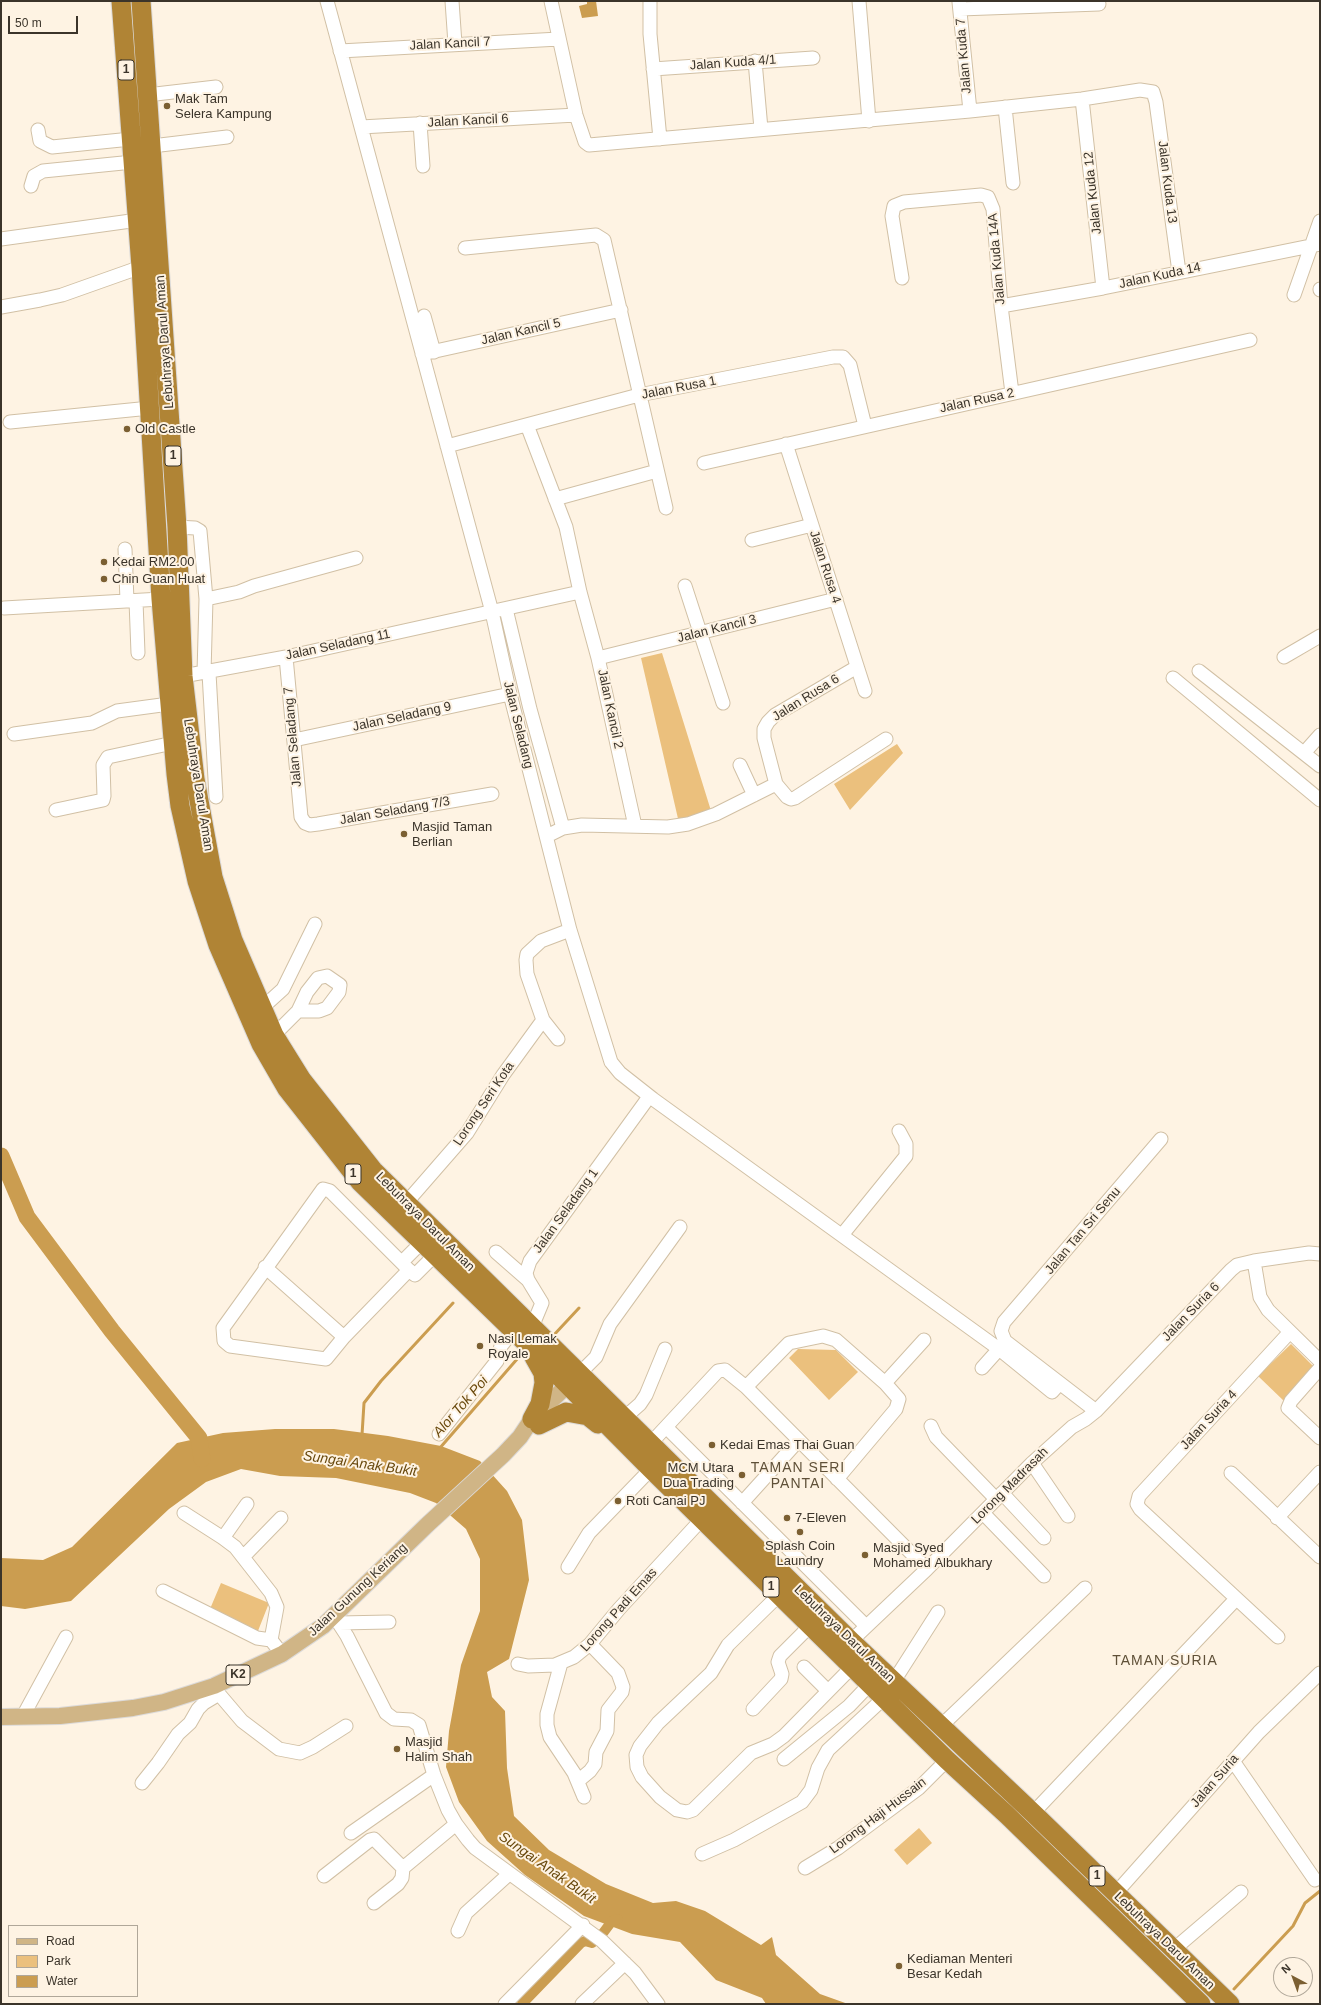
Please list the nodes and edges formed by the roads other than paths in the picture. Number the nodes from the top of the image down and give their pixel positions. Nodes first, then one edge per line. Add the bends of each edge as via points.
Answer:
1 (121, 1) edge
2 (141, 1) edge
3 (327, 1) edge
4 (452, 1) edge
5 (551, 1) edge
6 (650, 1) edge
7 (859, 1) edge
8 (1039, 3) edge
9 (1099, 4) dead end
10 (959, 5) edge
11 (559, 39) junction
12 (455, 44) junction
13 (340, 52) junction
14 (813, 58) dead end
15 (756, 61) junction
16 (653, 69) junction
17 (216, 87) dead end
18 (147, 95) junction
19 (1082, 99) junction
20 (1005, 107) junction
21 (970, 111) junction
22 (576, 115) junction
23 (869, 121) junction
24 (420, 123) junction
25 (361, 127) junction
26 (761, 129) junction
27 (38, 130) dead end
28 (227, 137) dead end
29 (132, 139) junction
30 (660, 139) junction
31 (152, 146) junction
32 (134, 162) junction
33 (423, 166) dead end
34 (1013, 183) dead end
35 (31, 186) dead end
36 (138, 220) junction
37 (1320, 221) edge
38 (1, 239) edge
39 (1316, 245) edge
40 (465, 248) dead end
41 (141, 267) junction
42 (1179, 272) junction
43 (902, 278) dead end
44 (1103, 288) junction
45 (1294, 295) dead end
46 (1001, 306) junction
47 (1, 307) edge
48 (621, 310) junction
49 (424, 316) dead end
50 (1250, 340) dead end
51 (428, 353) junction
52 (1012, 393) junction
53 (639, 396) junction
54 (150, 408) junction
55 (10, 422) dead end
56 (527, 425) junction
57 (865, 426) junction
58 (786, 444) junction
59 (447, 446) junction
60 (704, 463) dead end
61 (657, 471) junction
62 (555, 500) junction
63 (666, 508) dead end
64 (812, 525) junction
65 (177, 527) junction
66 (752, 540) dead end
67 (125, 548) dead end
68 (356, 558) dead end
69 (686, 586) dead end
70 (580, 592) junction
71 (161, 599) junction
72 (206, 599) junction
73 (836, 599) junction
74 (132, 601) junction
75 (4, 608) dead end
76 (506, 609) junction
77 (492, 612) junction
78 (700, 633) junction
79 (1320, 636) edge
80 (138, 654) dead end
81 (286, 657) junction
82 (1284, 657) dead end
83 (598, 658) junction
84 (857, 666) junction
85 (1199, 671) dead end
86 (206, 673) junction
87 (183, 676) junction
88 (1173, 678) dead end
89 (865, 691) dead end
90 (510, 694) junction
91 (723, 703) dead end
92 (170, 704) junction
93 (14, 734) dead end
94 (1320, 735) edge
95 (886, 739) dead end
96 (294, 740) junction
97 (173, 743) junction
98 (1304, 753) junction
99 (740, 765) dead end
100 (1320, 766) edge
101 (776, 784) junction
102 (492, 794) dead end
103 (754, 795) junction
104 (216, 797) dead end
105 (1320, 800) edge
106 (56, 810) dead end
107 (301, 817) joint
108 (635, 826) junction
109 (563, 828) junction
110 (547, 836) junction
111 (315, 924) dead end
112 (570, 930) junction
113 (262, 1008) junction
114 (298, 1011) dead end
115 (543, 1020) junction
116 (274, 1034) junction
117 (558, 1039) dead end
118 (646, 1102) dead end
119 (899, 1132) dead end
120 (1161, 1139) dead end
121 (406, 1203) junction
122 (680, 1227) dead end
123 (842, 1235) junction
124 (428, 1249) junction
125 (496, 1252) dead end
126 (1320, 1254) edge
127 (1254, 1261) junction
128 (265, 1267) junction
129 (409, 1269) junction
130 (528, 1280) junction
131 (532, 1327) junction
132 (513, 1331) junction
133 (1289, 1333) junction
134 (344, 1337) junction
135 (924, 1340) dead end
136 (528, 1345) junction
137 (999, 1349) junction
138 (665, 1350) dead end
139 (1320, 1361) edge
140 (982, 1368) dead end
141 (1320, 1368) edge
142 (577, 1383) junction
143 (885, 1383) junction
144 (1060, 1383) junction
145 (746, 1387) junction
146 (1091, 1415) junction
147 (624, 1418) junction
148 (536, 1422) junction
149 (931, 1426) dead end
150 (666, 1427) junction
151 (439, 1434) dead end
152 (1320, 1438) edge
153 (621, 1439) junction
154 (798, 1441) junction
155 (650, 1444) junction
156 (1032, 1463) junction
157 (651, 1469) junction
158 (1320, 1472) edge
159 (1231, 1473) dead end
160 (837, 1479) junction
161 (999, 1496) junction
162 (742, 1503) junction
163 (246, 1504) dead end
164 (184, 1513) dead end
165 (983, 1513) junction
166 (1068, 1516) dead end
167 (281, 1518) dead end
168 (1277, 1518) junction
169 (702, 1519) junction
170 (223, 1538) junction
171 (1044, 1538) dead end
172 (243, 1557) junction
173 (1320, 1557) edge
174 (568, 1567) dead end
175 (927, 1569) junction
176 (1044, 1576) dead end
177 (1085, 1588) dead end
178 (163, 1591) dead end
179 (779, 1595) junction
180 (1236, 1599) junction
181 (938, 1612) dead end
182 (336, 1620) junction
183 (389, 1622) dead end
184 (810, 1626) junction
185 (866, 1626) junction
186 (66, 1637) dead end
187 (1278, 1637) dead end
188 (271, 1640) junction
189 (850, 1641) junction
190 (590, 1644) junction
191 (282, 1654) junction
192 (561, 1663) junction
193 (518, 1664) dead end
194 (804, 1667) dead end
195 (852, 1667) junction
196 (1320, 1673) edge
197 (894, 1681) junction
198 (870, 1684) junction
199 (217, 1690) junction
200 (828, 1692) junction
201 (884, 1698) junction
202 (753, 1709) dead end
203 (24, 1716) junction
204 (1, 1717) edge
205 (346, 1726) dead end
206 (940, 1726) junction
207 (784, 1759) dead end
208 (947, 1760) junction
209 (1233, 1761) junction
210 (434, 1775) junction
211 (578, 1781) junction
212 (142, 1783) dead end
213 (584, 1796) dead end
214 (1033, 1813) junction
215 (456, 1824) junction
216 (352, 1833) dead end
217 (702, 1854) dead end
218 (404, 1868) junction
219 (804, 1868) dead end
220 (509, 1874) junction
221 (324, 1876) dead end
222 (1315, 1880) dead end
223 (1241, 1892) dead end
224 (1115, 1894) junction
225 (374, 1903) dead end
226 (583, 1925) junction
227 (458, 1931) dead end
228 (1173, 1950) junction
229 (625, 1963) junction
230 (505, 2004) edge
231 (582, 2004) edge
232 (658, 2004) edge
233 (1201, 2004) edge
234 (1230, 2004) edge

1 - 29 highway, Lebuhraya Darul Aman / 1
2 - 18 highway, Lebuhraya Darul Aman / 1
3 - 13 street
4 - 12 street
5 - 11 street
6 - 16 street
7 - 23 street
8 - 9 street
8 - 10 street
10 - 21 street, Jalan Kuda 7
11 - 12 street, Jalan Kancil 7
11 - 22 street
12 - 13 street, Jalan Kancil 7
13 - 25 street
14 - 15 street, Jalan Kuda 4/1
15 - 16 street, Jalan Kuda 4/1
15 - 26 street
16 - 30 street
17 - 18 street
18 - 31 highway, Lebuhraya Darul Aman / 1
19 - 20 street
19 - 42 street, Jalan Kuda 13 via 1140,90 1153,92
19 - 44 street, Jalan Kuda 12
20 - 21 street
20 - 34 street
21 - 23 street
22 - 24 street, Jalan Kancil 6
22 - 30 street via 585,142 589,145
23 - 26 street
24 - 25 street, Jalan Kancil 6
24 - 33 street
25 - 51 street
26 - 30 street
27 - 29 street via 40,141 52,147
28 - 31 street
29 - 32 highway, Lebuhraya Darul Aman / 1
31 - 65 highway, Lebuhraya Darul Aman / 1
32 - 35 street via 43,170 34,176
32 - 36 highway, Lebuhraya Darul Aman / 1
36 - 38 street
36 - 41 highway, Lebuhraya Darul Aman / 1
37 - 39 street
39 - 42 street, Jalan Kuda 14
39 - 45 street
40 - 48 street via 596,235 601,237 607,246
41 - 47 street via 62,294
41 - 54 highway, Lebuhraya Darul Aman / 1
42 - 44 street, Jalan Kuda 14
43 - 46 street, Jalan Kuda 14A via 892,216 894,206 904,202 981,195 988,197 993,209
44 - 46 street, Jalan Kuda 14
46 - 52 street, Jalan Kuda 14A
48 - 51 street, Jalan Kancil 5
48 - 53 street
49 - 51 street
50 - 52 street, Jalan Rusa 2
51 - 59 street, Jalan Seladang
52 - 57 street, Jalan Rusa 2
53 - 56 street, Jalan Rusa 1
53 - 57 street, Jalan Rusa 1 via 833,357 844,357 850,365
53 - 61 street
54 - 55 street
54 - 71 highway, Lebuhraya Darul Aman / 1
56 - 59 street, Jalan Rusa 1
56 - 62 street, Jalan Kancil 2
57 - 58 street, Jalan Rusa 2
58 - 60 street, Jalan Rusa 2
58 - 64 street, Jalan Rusa 4
59 - 77 street, Jalan Seladang
61 - 62 street
61 - 63 street
62 - 70 street, Jalan Kancil 2 via 572,549
64 - 66 street
64 - 73 street, Jalan Rusa 4
65 - 72 street via 200,531
65 - 87 highway, Lebuhraya Darul Aman / 1
67 - 74 street
68 - 72 street
69 - 78 street
70 - 76 street
70 - 83 street, Jalan Kancil 2
71 - 74 street
71 - 92 highway, Lebuhraya Darul Aman / 1
72 - 86 street
73 - 78 street, Jalan Kancil 3
73 - 84 street, Jalan Rusa 4
74 - 75 street
74 - 80 street
76 - 77 street
76 - 109 street
77 - 81 street, Jalan Seladang 11
77 - 90 street, Jalan Seladang
78 - 83 street, Jalan Kancil 3
78 - 91 street
79 - 82 street
81 - 86 street, Jalan Seladang 11
81 - 96 street, Jalan Seladang 7
83 - 108 street, Jalan Kancil 2
84 - 89 street, Jalan Rusa 4
84 - 101 street, Jalan Rusa 6 via 775,715 768,722 764,729 764,738
85 - 98 street
86 - 87 street, Jalan Seladang 11
86 - 104 street
87 - 113 highway, Lebuhraya Darul Aman / 1 via 198,806 214,878 234,940
88 - 105 street
90 - 96 street, Jalan Seladang 9
90 - 110 street, Jalan Seladang
92 - 93 street via 117,711 92,723
92 - 97 highway, Lebuhraya Darul Aman / 1
94 - 98 street
95 - 101 street via 795,798 787,797
96 - 107 street, Jalan Seladang 7
97 - 106 street via 108,757 103,765 103,800
97 - 124 highway, Lebuhraya Darul Aman / 1 via 180,806 197,881 218,944 261,1044 287,1089 336,1154 360,1182
98 - 100 street
99 - 103 street
101 - 103 street
102 - 107 street, Jalan Seladang 7/3 via 310,825
103 - 108 street via 716,814 688,824 668,827
108 - 109 street via 582,824
109 - 110 street
110 - 112 street, Jalan Seladang
111 - 113 street via 283,989
112 - 115 street via 541,941 527,954 527,974
112 - 123 street, Jalan Seladang via 608,1055 615,1067 653,1099
113 - 116 highway, Lebuhraya Darul Aman / 1
114 - 116 street
115 - 117 street
115 - 121 street, Lorong Seri Kota via 503,1075 467,1134
116 - 121 highway, Lebuhraya Darul Aman / 1 via 302,1080 331,1120 373,1170
118 - 130 street, Jalan Seladang 1 via 530,1261 526,1273
119 - 123 street via 906,1144 906,1156
120 - 144 street, Jalan Tan Sri Senu via 1004,1322 1000,1331 1005,1341
121 - 131 highway, Lebuhraya Darul Aman / 1
122 - 142 street via 610,1324 596,1357
123 - 137 street, Jalan Seladang
124 - 129 street
124 - 129 street
124 - 132 highway, Lebuhraya Darul Aman / 1
125 - 130 street
126 - 127 street, Jalan Suria 6 via 1309,1253
127 - 133 street via 1263,1304
127 - 146 street, Jalan Suria 6 via 1231,1270
128 - 129 street via 320,1192 326,1189
128 - 134 street
128 - 134 street via 223,1328 224,1341 230,1346 326,1359
129 - 134 street
130 - 131 street via 542,1303
131 - 142 highway, Lebuhraya Darul Aman / 1
132 - 136 highway, Lebuhraya Darul Aman / 1
132 - 151 street via 501,1346 493,1366
133 - 139 street
133 - 180 street, Jalan Suria 4 via 1139,1496 1136,1504
135 - 143 street
136 - 142 highway, Lebuhraya Darul Aman / 1
136 - 148 highway via 543,1373 544,1383
137 - 140 street
137 - 144 street, Jalan Seladang via 1052,1392
138 - 147 street via 646,1395
141 - 152 street via 1291,1401 1288,1408
142 - 147 highway, Lebuhraya Darul Aman / 1
142 - 148 main road, Jalan Gunung Keriang / K2
142 - 153 highway, Lebuhraya Darul Aman / 1
143 - 145 street via 836,1340 823,1336 789,1343
143 - 160 street via 899,1399 896,1409
144 - 146 street
145 - 150 street via 729,1372 721,1370
145 - 154 street
146 - 156 street, Lorong Madrasah via 1072,1427
147 - 155 highway, Lebuhraya Darul Aman / 1
148 - 153 highway via 566,1412 578,1413 588,1416
148 - 182 main road, Jalan Gunung Keriang / K2 via 427,1525
149 - 161 street via 936,1437
150 - 155 street
150 - 162 street
153 - 157 highway, Lebuhraya Darul Aman / 1
154 - 160 street
154 - 162 street
155 - 189 highway, Lebuhraya Darul Aman / 1
156 - 161 street, Lorong Madrasah
156 - 166 street
157 - 169 highway, Lebuhraya Darul Aman / 1
157 - 174 street via 590,1533
158 - 168 street
159 - 168 street
160 - 175 street
161 - 165 street, Lorong Madrasah
161 - 171 street
162 - 185 street
163 - 170 street
164 - 170 street
165 - 175 street, Lorong Madrasah
165 - 176 street
167 - 172 street
168 - 173 street
169 - 179 highway, Lebuhraya Darul Aman / 1
169 - 190 street, Lorong Padi Emas
170 - 172 street
172 - 188 street via 276,1602 277,1612
175 - 185 street, Lorong Madrasah
177 - 206 street
178 - 188 street via 257,1638
179 - 184 highway, Lebuhraya Darul Aman / 1
179 - 200 street via 728,1645 711,1673 646,1736 636,1754 637,1767 642,1777 660,1797 677,1810 693,1810 751,1753 778,1741
180 - 187 street
180 - 214 street
181 - 197 street
182 - 183 street
182 - 191 main road, Jalan Gunung Keriang / K2
182 - 210 street via 386,1713 394,1719 411,1720 419,1725
184 - 195 highway, Lebuhraya Darul Aman / 1
184 - 202 street via 780,1656 778,1662 781,1678
185 - 189 street, Lorong Madrasah
186 - 203 street
188 - 191 street
189 - 197 highway, Lebuhraya Darul Aman / 1
190 - 192 street, Lorong Padi Emas via 574,1657
190 - 211 street via 618,1673 623,1687 608,1710 607,1731 596,1752 595,1764
191 - 199 main road, Jalan Gunung Keriang / K2
192 - 193 street, Lorong Padi Emas via 528,1666
192 - 211 street via 547,1714 547,1725 550,1737
194 - 200 street
195 - 198 highway, Lebuhraya Darul Aman / 1
195 - 200 street
196 - 209 street, Jalan Suria
197 - 206 highway, Lebuhraya Darul Aman / 1
198 - 201 highway, Lebuhraya Darul Aman / 1
198 - 207 street via 849,1706
199 - 203 main road, Jalan Gunung Keriang / K2 via 133,1708 60,1716
199 - 205 street via 242,1721 279,1749 300,1753
199 - 212 street via 178,1734
201 - 208 highway, Lebuhraya Darul Aman / 1
201 - 217 street via 828,1750 818,1768 811,1790 802,1802
203 - 204 main road, Jalan Gunung Keriang / K2
206 - 214 highway, Lebuhraya Darul Aman / 1
208 - 219 street, Lorong Haji Hussain via 919,1788 888,1812 838,1848
208 - 233 highway, Lebuhraya Darul Aman / 1 via 1002,1810
209 - 222 street
209 - 224 street, Jalan Suria
210 - 215 street
210 - 216 street
211 - 213 street
214 - 224 highway, Lebuhraya Darul Aman / 1
215 - 218 street
215 - 220 street via 475,1848
218 - 221 street via 374,1839
218 - 225 street via 398,1884
220 - 226 street
220 - 227 street via 466,1913
223 - 228 street
224 - 228 highway, Lebuhraya Darul Aman / 1
226 - 229 street
226 - 230 street
228 - 234 highway, Lebuhraya Darul Aman / 1
229 - 231 street
229 - 232 street

